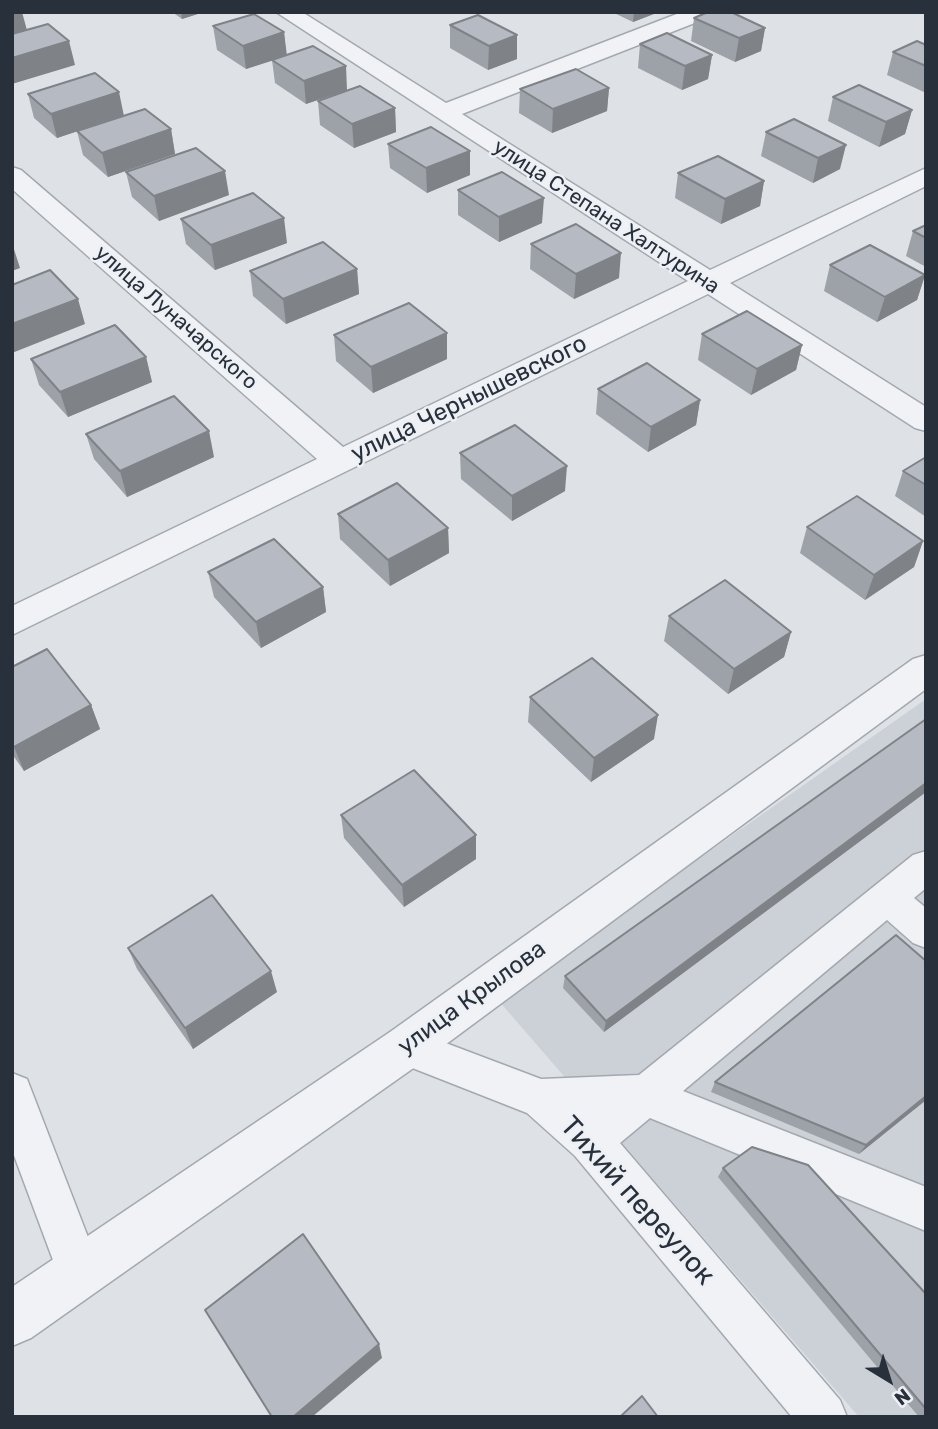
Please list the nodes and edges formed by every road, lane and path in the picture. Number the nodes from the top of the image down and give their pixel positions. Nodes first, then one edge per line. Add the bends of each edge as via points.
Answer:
1 (287, 12) edge
2 (702, 12) edge
3 (443, 113) junction
4 (12, 175) edge
5 (926, 176) edge
6 (708, 282) junction
7 (926, 421) edge
8 (341, 462) junction
9 (12, 622) edge
10 (926, 669) edge
11 (926, 866) edge
12 (887, 898) junction
13 (926, 931) edge
14 (406, 1047) junction
15 (12, 1093) edge
16 (643, 1095) junction
17 (541, 1099) junction
18 (590, 1141) junction
19 (917, 1213) edge
20 (79, 1271) junction
21 (12, 1319) edge
22 (823, 1417) edge

1 - 3 street, улица Степана Халтурина
2 - 3 street
3 - 6 street, улица Степана Халтурина
4 - 8 street, улица Луначарского
5 - 6 street, улица Чернышевского
6 - 7 street, улица Степана Халтурина
6 - 8 street, улица Чернышевского
8 - 9 street, улица Чернышевского
10 - 14 street, улица Крылова
11 - 12 lane
12 - 13 lane
12 - 16 lane
14 - 17 lane, Тихий переулок
14 - 20 street, улица Крылова
15 - 20 lane
16 - 17 lane
16 - 18 lane
16 - 19 lane
17 - 18 lane, Тихий переулок
18 - 22 lane, Тихий переулок
20 - 21 street, улица Крылова

